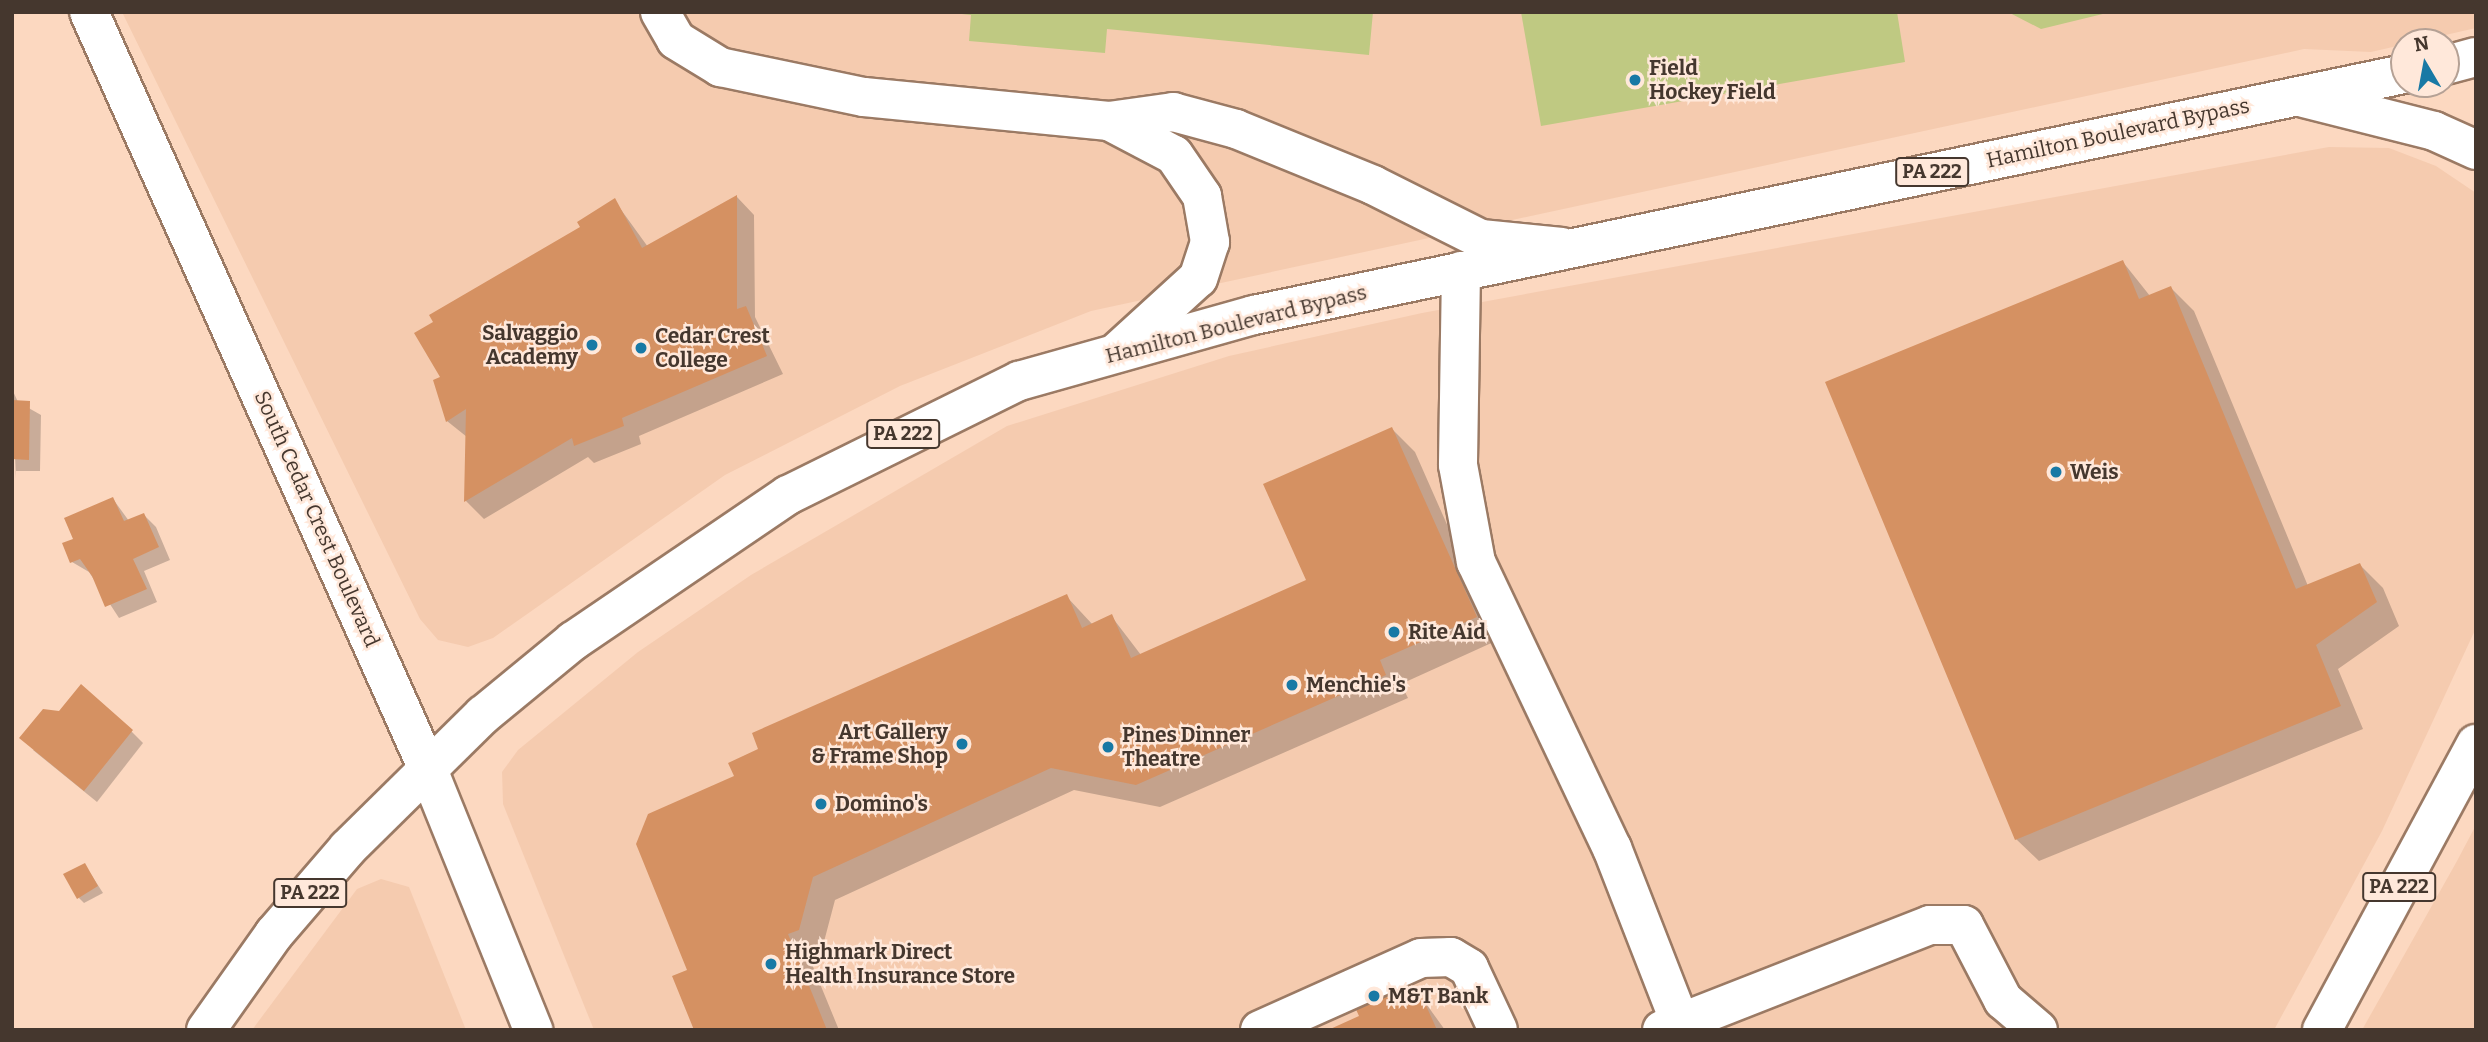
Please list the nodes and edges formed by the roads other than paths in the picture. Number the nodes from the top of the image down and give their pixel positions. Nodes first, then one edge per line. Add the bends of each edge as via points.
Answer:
1 (89, 12) edge
2 (660, 12) edge
3 (2390, 77) edge
4 (2295, 96) junction
5 (1109, 121) junction
6 (2476, 150) edge
7 (1570, 248) junction
8 (1461, 271) junction
9 (1118, 351) junction
10 (2476, 744) edge
11 (427, 768) junction
12 (1671, 1026) edge
13 (206, 1030) edge
14 (531, 1030) edge
15 (1260, 1030) edge
16 (1498, 1030) edge
17 (2038, 1030) edge
18 (2322, 1030) edge

1 - 11 main road, South Cedar Crest Boulevard
2 - 5 main road via 676,40 720,67 864,97
3 - 4 main road, Hamilton Boulevard Bypass / PA 222
4 - 6 main road via 2434,131
4 - 7 main road, Hamilton Boulevard Bypass / PA 222
5 - 7 main road via 1173,112 1224,125 1373,185 1481,239
5 - 9 main road via 1174,155 1202,196 1210,242 1198,278
7 - 8 main road, Hamilton Boulevard Bypass / PA 222
8 - 9 main road, Hamilton Boulevard Bypass / PA 222
8 - 12 main road via 1463,507 1476,562 1612,848
9 - 11 main road, Hamilton Boulevard Bypass / PA 222 via 1019,381 788,495 573,640
10 - 18 main road, PA 222
11 - 13 main road, Hamilton Boulevard Bypass / PA 222 via 274,934
11 - 14 main road, South Cedar Crest Boulevard
12 - 17 main road via 1930,925 1964,925 2003,1000
15 - 16 main road via 1421,958 1451,957 1469,968

